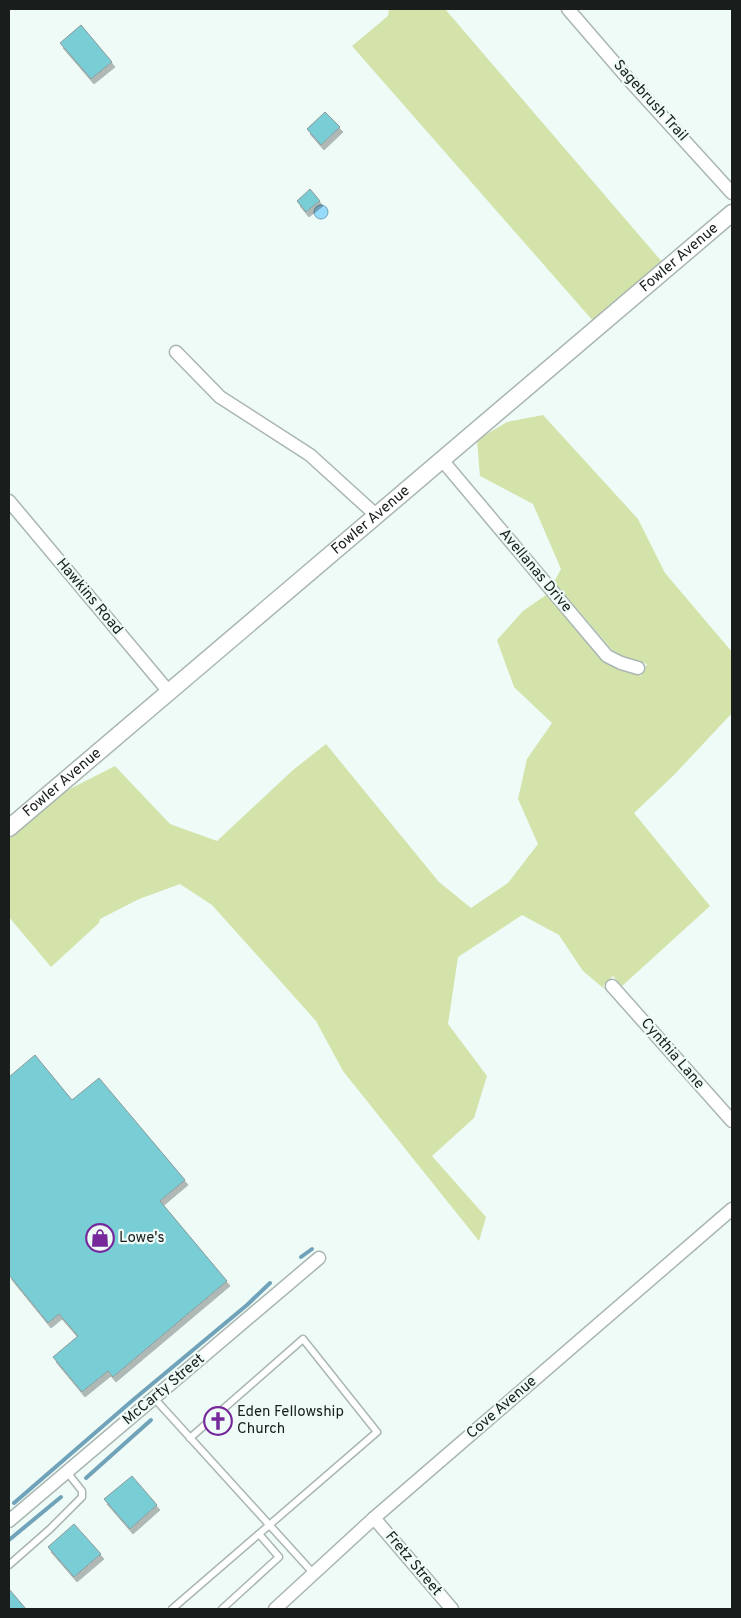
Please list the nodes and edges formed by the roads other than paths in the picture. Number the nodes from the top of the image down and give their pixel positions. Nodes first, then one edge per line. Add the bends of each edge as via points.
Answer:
1 (568, 9) edge
2 (732, 193) edge
3 (732, 213) edge
4 (176, 352) dead end
5 (442, 460) junction
6 (9, 501) edge
7 (376, 515) junction
8 (638, 668) dead end
9 (169, 692) junction
10 (9, 828) edge
11 (612, 986) dead end
12 (732, 1121) edge
13 (732, 1209) edge
14 (319, 1258) dead end
15 (154, 1398) junction
16 (190, 1438) junction
17 (67, 1472) junction
18 (374, 1518) junction
19 (9, 1521) edge
20 (270, 1526) junction
21 (259, 1534) junction
22 (9, 1565) edge
23 (314, 1574) junction
24 (172, 1609) edge
25 (222, 1609) edge
26 (275, 1609) edge
27 (452, 1609) edge

1 - 2 street, Sagebrush Trail
3 - 5 street, Fowler Avenue
4 - 7 street via 220,397 310,456
5 - 7 street, Fowler Avenue
5 - 8 street, Avellanas Drive via 607,656
6 - 9 street, Hawkins Road
7 - 9 street, Fowler Avenue
9 - 10 street, Fowler Avenue
11 - 12 street, Cynthia Lane
13 - 18 street, Cove Avenue
14 - 15 street, McCarty Street
15 - 16 lane
15 - 17 street, McCarty Street
16 - 20 lane
16 - 20 lane via 303,1339 377,1432
17 - 19 street, McCarty Street
17 - 22 lane via 82,1491 82,1497
18 - 23 street, Cove Avenue
18 - 27 street, Fretz Street
20 - 21 lane
20 - 23 lane
21 - 24 lane
21 - 25 lane via 279,1557
23 - 26 street, Cove Avenue

